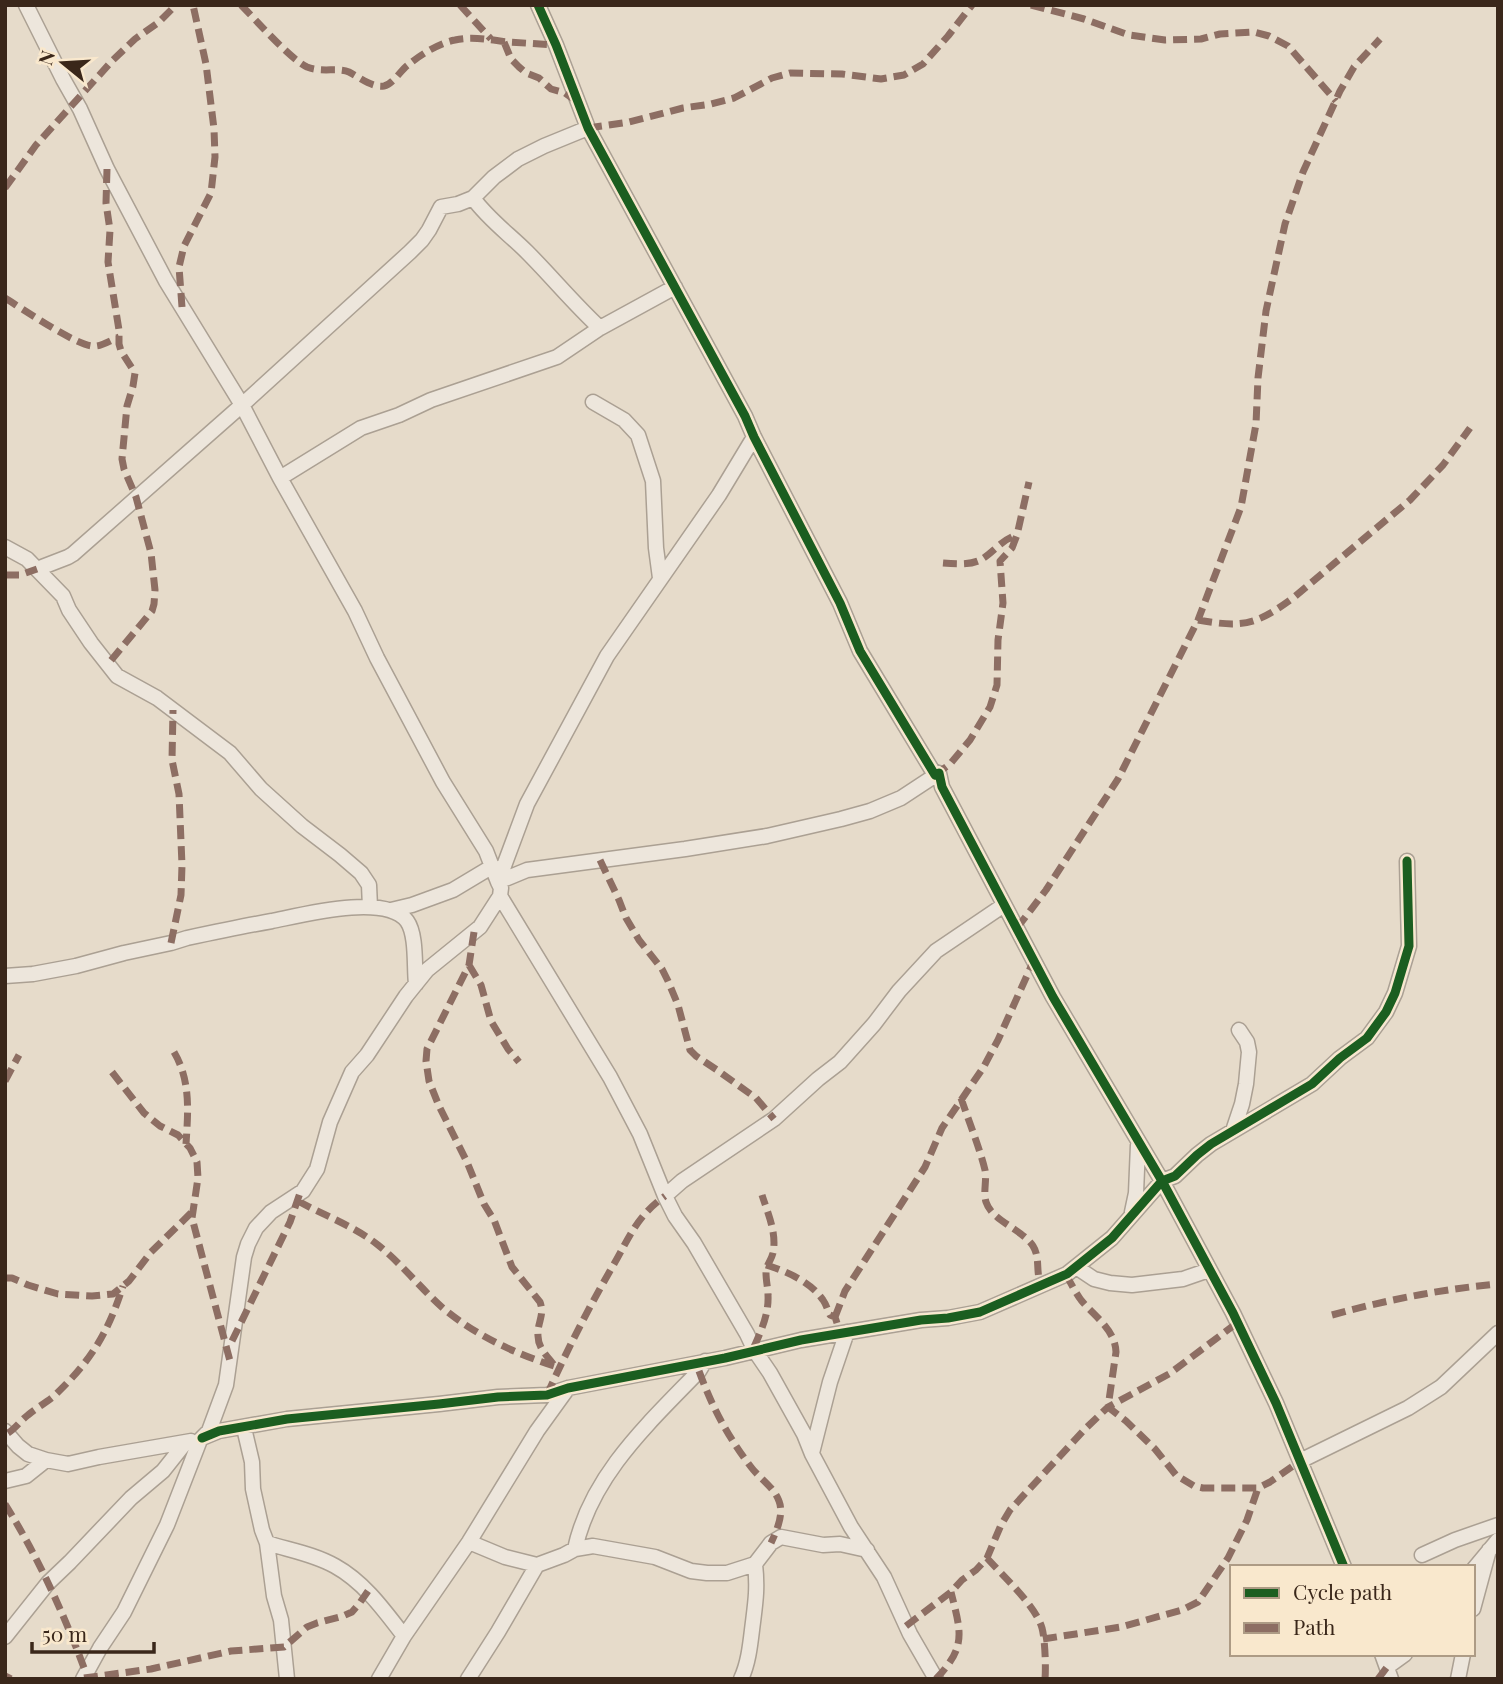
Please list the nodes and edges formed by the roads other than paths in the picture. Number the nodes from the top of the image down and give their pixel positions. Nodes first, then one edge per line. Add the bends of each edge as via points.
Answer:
1 (26, 5) edge
2 (538, 5) edge
3 (588, 128) junction
4 (473, 198) junction
5 (675, 287) junction
6 (600, 328) junction
7 (593, 402) dead end
8 (242, 404) junction
9 (754, 437) junction
10 (280, 478) junction
11 (5, 547) edge
12 (37, 569) junction
13 (660, 578) junction
14 (939, 773) junction
15 (1407, 861) dead end
16 (493, 866) junction
17 (499, 889) junction
18 (1004, 905) junction
19 (370, 907) junction
20 (391, 910) junction
21 (5, 976) edge
22 (416, 984) junction
23 (1239, 1030) dead end
24 (1233, 1130) junction
25 (1138, 1144) junction
26 (1161, 1181) junction
27 (665, 1196) junction
28 (1130, 1217) junction
29 (1076, 1267) junction
30 (1209, 1270) junction
31 (847, 1332) junction
32 (1498, 1334) edge
33 (755, 1351) junction
34 (705, 1361) junction
35 (568, 1388) junction
36 (244, 1428) junction
37 (5, 1431) edge
38 (196, 1440) junction
39 (812, 1454) junction
40 (46, 1460) junction
41 (1300, 1461) junction
42 (5, 1481) edge
43 (1498, 1525) edge
44 (469, 1542) junction
45 (267, 1543) junction
46 (1494, 1545) edge
47 (575, 1549) junction
48 (867, 1550) junction
49 (1422, 1555) dead end
50 (755, 1564) junction
51 (537, 1565) junction
52 (1344, 1565) edge
53 (1475, 1568) edge
54 (1475, 1603) edge
55 (404, 1636) junction
56 (5, 1637) edge
57 (1402, 1656) edge
58 (1463, 1656) edge
59 (1387, 1667) edge
60 (88, 1678) edge
61 (287, 1679) edge
62 (379, 1679) edge
63 (468, 1679) edge
64 (741, 1679) edge
65 (936, 1679) edge
66 (1458, 1679) edge

1 - 8 street via 166,281
2 - 3 street
3 - 4 street via 530,152
3 - 5 street
4 - 6 street
4 - 8 street via 441,206 410,252
5 - 6 street
5 - 9 street
6 - 10 street via 557,357 361,428
7 - 13 street via 624,420 638,435 653,481
8 - 10 street
8 - 12 street via 73,554
9 - 13 street
9 - 14 street via 841,603 860,651 935,775
10 - 16 street
11 - 12 street
12 - 19 street via 63,596 117,676 157,698 230,753 261,789 361,873 369,885
13 - 17 street via 607,656 527,804
14 - 17 street via 901,798 870,811 767,836 527,870
14 - 18 street via 942,788
15 - 24 street via 1409,946 1386,1012 1367,1038 1312,1084
16 - 17 street
16 - 20 street via 453,890
17 - 22 street via 480,927
17 - 27 street via 610,1077
18 - 25 street
18 - 27 street via 936,951 840,1062 774,1119
19 - 20 street
19 - 21 street via 319,911 33,974
20 - 22 street via 409,924
22 - 38 street via 352,1072 330,1122 317,1169 303,1191 271,1212 248,1244 226,1385 209,1431
23 - 24 street via 1250,1052
24 - 26 street via 1175,1176
25 - 26 street
25 - 28 street
26 - 28 street
26 - 30 street
27 - 33 street
28 - 29 street
29 - 30 street via 1094,1279 1132,1285 1183,1279
29 - 31 street via 980,1312
30 - 41 street
31 - 33 street
31 - 39 street
32 - 41 street via 1441,1387
33 - 34 street
33 - 39 street
34 - 35 street
34 - 47 street via 599,1485
35 - 36 street via 547,1395 287,1419
35 - 44 street
36 - 38 street
36 - 45 street
37 - 40 street via 28,1454
38 - 40 street via 68,1464
38 - 56 street via 48,1583
38 - 60 street via 162,1537
39 - 48 street
40 - 42 street via 26,1476
41 - 52 street
43 - 49 street
44 - 51 street
44 - 55 street
45 - 55 street via 316,1557 349,1575
45 - 61 street
46 - 53 street
46 - 54 street
47 - 50 street via 593,1546 655,1557 706,1573 727,1573
47 - 51 street
48 - 50 street via 781,1537
48 - 65 street
50 - 64 street via 757,1605
51 - 63 street
55 - 62 street
57 - 59 street
58 - 66 street

